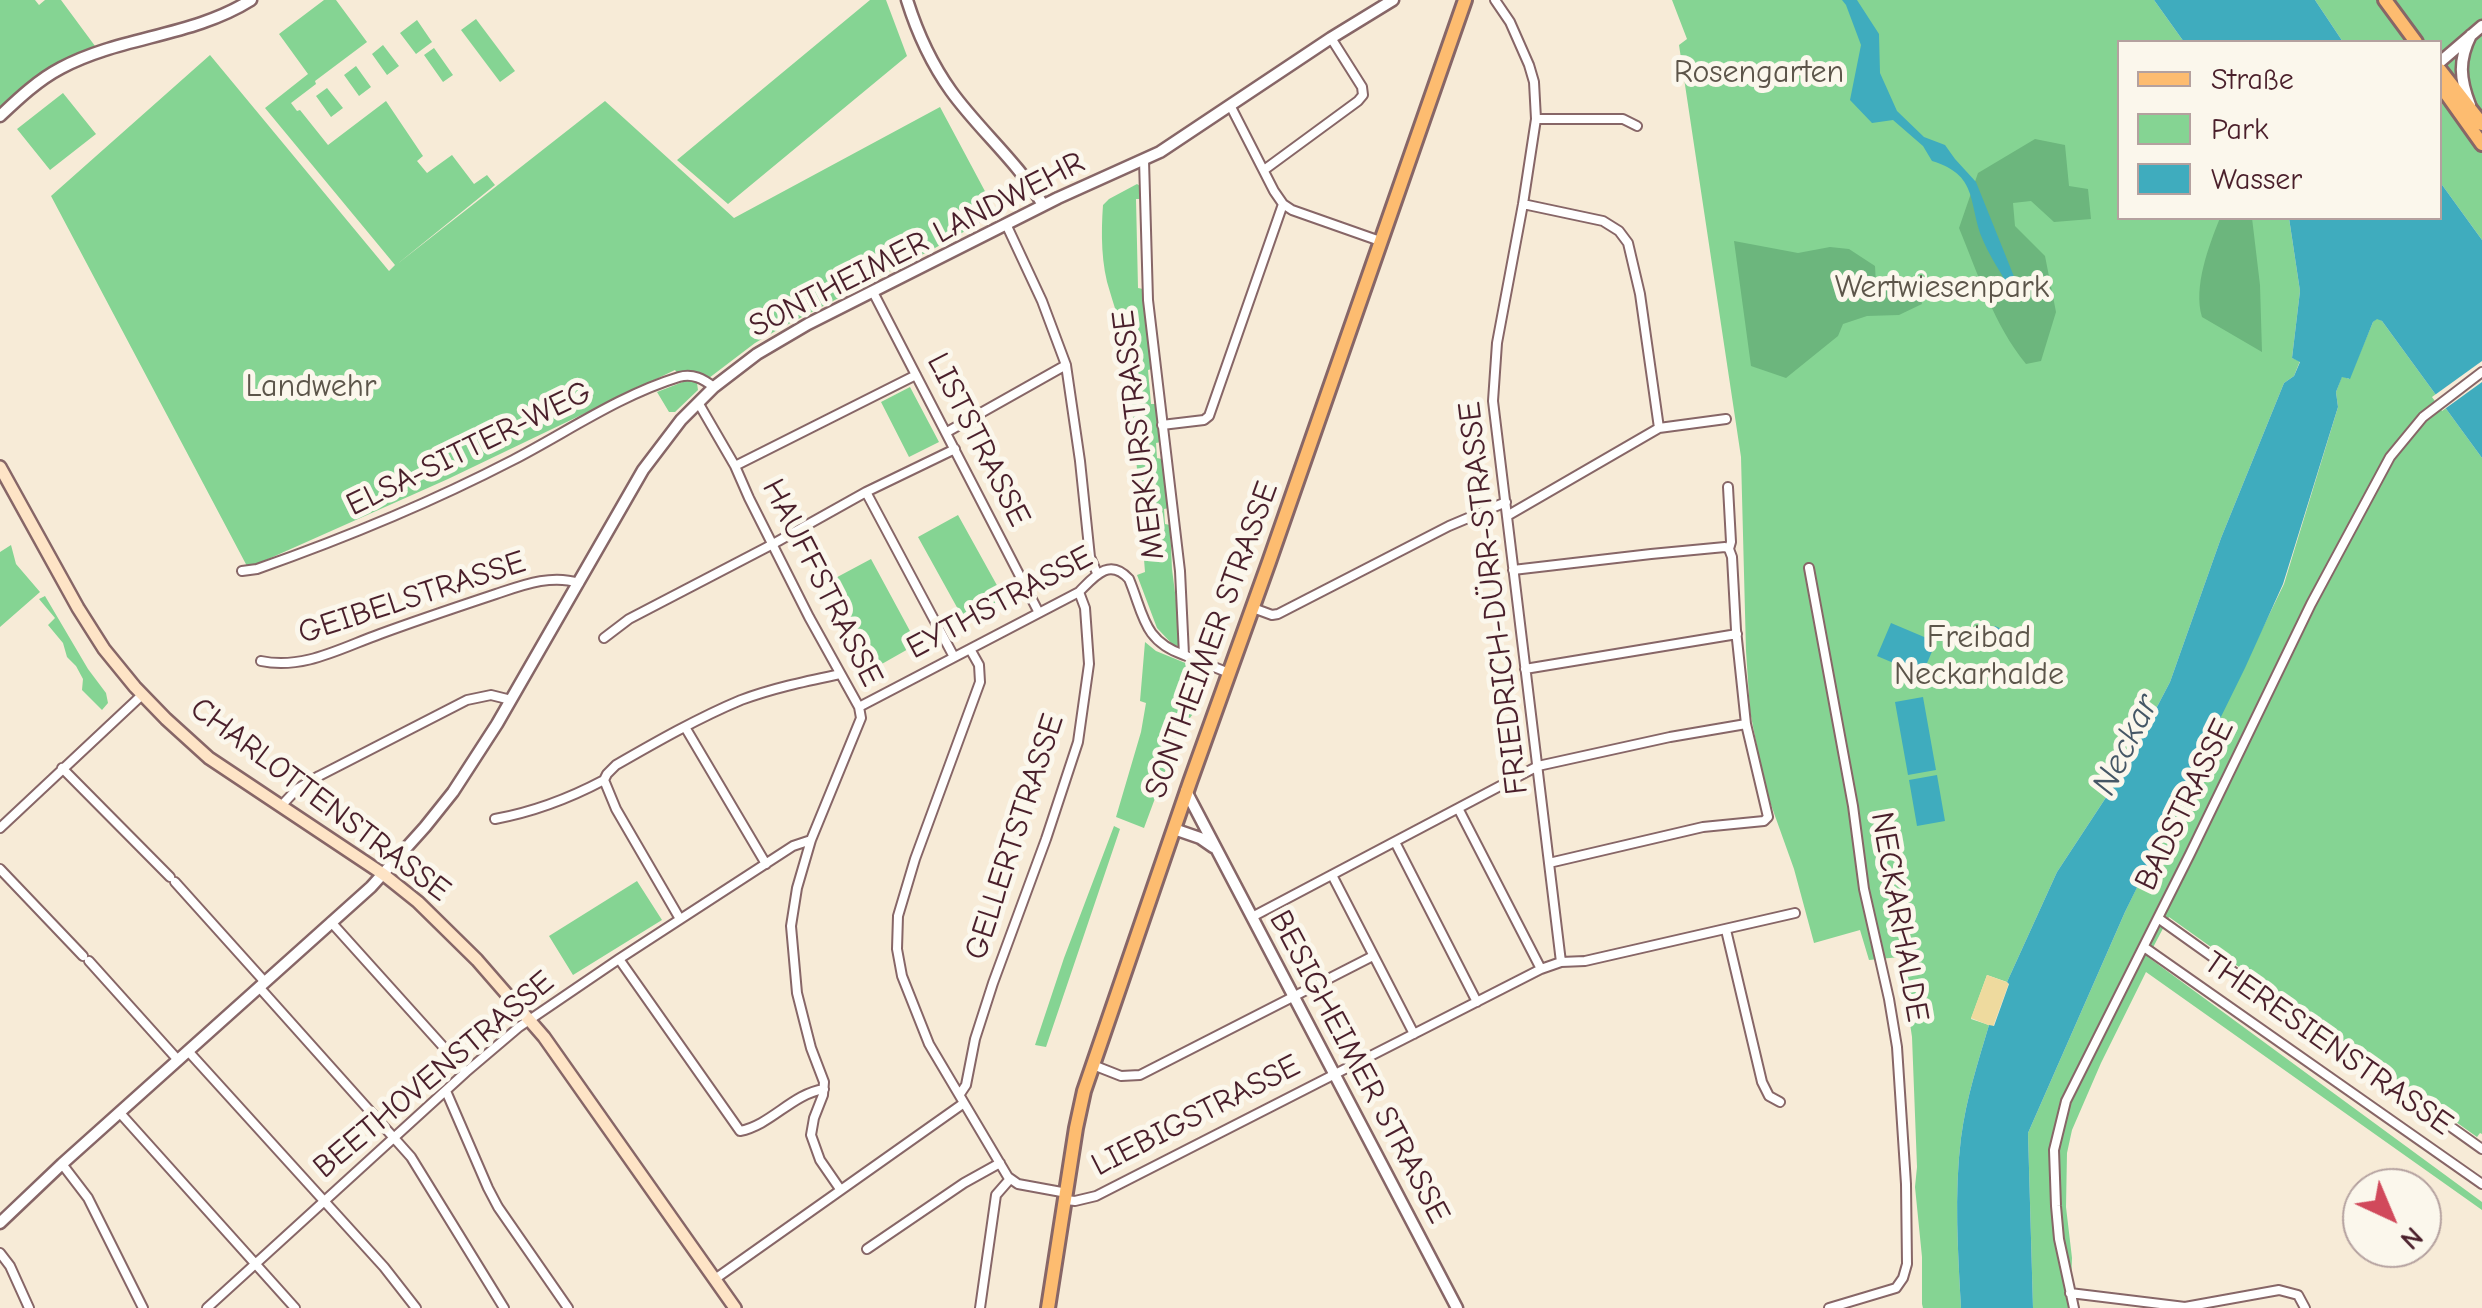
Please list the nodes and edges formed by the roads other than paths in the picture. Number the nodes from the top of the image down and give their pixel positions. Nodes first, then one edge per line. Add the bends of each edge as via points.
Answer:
1 (251, 0) edge
2 (907, 0) edge
3 (1393, 0) edge
4 (1464, 0) edge
5 (1495, 0) edge
6 (2385, 0) edge
7 (2482, 26) edge
8 (2471, 35) junction
9 (1331, 38) junction
10 (2415, 40) edge
11 (2442, 60) edge
12 (2442, 72) edge
13 (2442, 89) edge
14 (1230, 105) junction
15 (2472, 110) junction
16 (0, 116) edge
17 (1536, 119) junction
18 (2482, 124) edge
19 (1636, 126) dead end
20 (2482, 144) edge
21 (1144, 160) junction
22 (1264, 170) junction
23 (1284, 204) junction
24 (1523, 204) junction
25 (1043, 206) junction
26 (1006, 224) junction
27 (1380, 241) junction
28 (873, 292) junction
29 (1066, 365) junction
30 (2482, 372) edge
31 (916, 375) junction
32 (714, 388) junction
33 (699, 404) junction
34 (1726, 419) dead end
35 (1162, 425) junction
36 (1659, 428) junction
37 (947, 432) junction
38 (954, 449) junction
39 (735, 466) junction
40 (0, 467) edge
41 (1728, 487) dead end
42 (866, 492) junction
43 (1506, 502) junction
44 (1508, 516) junction
45 (774, 544) junction
46 (1729, 549) junction
47 (1809, 568) dead end
48 (1513, 570) junction
49 (242, 571) dead end
50 (1097, 573) junction
51 (579, 583) junction
52 (1079, 592) junction
53 (1253, 608) junction
54 (1038, 611) junction
55 (1737, 634) junction
56 (604, 638) dead end
57 (970, 648) junction
58 (1184, 655) junction
59 (954, 657) junction
60 (262, 661) dead end
61 (1525, 669) junction
62 (1229, 673) junction
63 (840, 674) junction
64 (142, 695) junction
65 (511, 700) junction
66 (859, 707) junction
67 (1746, 724) junction
68 (686, 728) junction
69 (1538, 766) junction
70 (62, 768) junction
71 (604, 780) junction
72 (1186, 791) junction
73 (281, 806) junction
74 (1459, 810) junction
75 (495, 818) dead end
76 (0, 828) edge
77 (1174, 828) junction
78 (811, 840) junction
79 (1395, 842) junction
80 (1217, 850) junction
81 (1549, 863) junction
82 (766, 864) junction
83 (0, 868) edge
84 (383, 874) junction
85 (1332, 875) junction
86 (1795, 913) dead end
87 (1252, 918) junction
88 (2158, 918) junction
89 (680, 919) junction
90 (331, 922) junction
91 (1726, 930) junction
92 (2144, 947) junction
93 (1373, 956) junction
94 (619, 959) junction
95 (1561, 962) junction
96 (1541, 969) junction
97 (262, 984) junction
98 (1294, 996) junction
99 (1477, 1002) junction
100 (530, 1019) junction
101 (1414, 1034) junction
102 (188, 1051) junction
103 (178, 1060) junction
104 (1093, 1065) junction
105 (466, 1072) junction
106 (1334, 1074) junction
107 (824, 1089) junction
108 (446, 1091) junction
109 (962, 1098) junction
110 (1780, 1102) dead end
111 (120, 1113) junction
112 (396, 1138) junction
113 (2482, 1149) edge
114 (1000, 1163) junction
115 (62, 1164) junction
116 (1010, 1179) junction
117 (2482, 1184) edge
118 (840, 1189) junction
119 (1067, 1196) junction
120 (324, 1201) junction
121 (0, 1224) edge
122 (867, 1249) dead end
123 (0, 1253) edge
124 (254, 1263) junction
125 (715, 1280) junction
126 (2070, 1293) junction
127 (30, 1308) edge
128 (143, 1308) edge
129 (207, 1308) edge
130 (295, 1308) edge
131 (416, 1308) edge
132 (504, 1308) edge
133 (568, 1308) edge
134 (735, 1308) edge
135 (980, 1308) edge
136 (1048, 1308) edge
137 (1457, 1308) edge
138 (1829, 1308) edge
139 (2074, 1308) edge
140 (2305, 1308) edge

1 - 16 street via 202,24 65,66
2 - 25 street via 950,90
3 - 9 street, SONTHEIMER LANDWEHR
4 - 27 main road, SONTHEIMER STRASSE
5 - 17 street, FRIEDRICH-DÜRR-STRASSE via 1529,65
6 - 10 main road
7 - 8 street
8 - 11 street
8 - 15 street via 2460,64
9 - 14 street, SONTHEIMER LANDWEHR
9 - 22 street via 1363,94
12 - 15 main road
13 - 20 main road
14 - 21 street, SONTHEIMER LANDWEHR
14 - 22 street
15 - 18 main road
17 - 19 street via 1622,118
17 - 24 street, FRIEDRICH-DÜRR-STRASSE
21 - 25 street, SONTHEIMER LANDWEHR
21 - 35 street, MERKURSTRASSE via 1148,300
22 - 23 street
23 - 27 street
23 - 35 street via 1209,416
24 - 36 street via 1603,221 1628,243
24 - 43 street, FRIEDRICH-DÜRR-STRASSE via 1495,364
25 - 26 street, SONTHEIMER LANDWEHR
26 - 28 street, SONTHEIMER LANDWEHR
26 - 29 street
27 - 53 main road, SONTHEIMER STRASSE
28 - 31 street, LISTSTRASSE
28 - 32 street, SONTHEIMER LANDWEHR via 781,339
29 - 37 street
29 - 50 street
30 - 88 street, BADSTRASSE via 2423,417 2390,457
31 - 37 street, LISTSTRASSE
31 - 39 street
32 - 33 street, SONTHEIMER LANDWEHR
32 - 49 street, ELSA-SITTER-WEG via 690,375 677,378 399,516
33 - 39 street, HAUFFSTRASSE
33 - 51 street, SONTHEIMER LANDWEHR via 643,470
34 - 36 street
35 - 58 street, MERKURSTRASSE
36 - 44 street
37 - 38 street, LISTSTRASSE
38 - 42 street
38 - 54 street, LISTSTRASSE
39 - 45 street, HAUFFSTRASSE
40 - 64 main road, CHARLOTTENSTRASSE via 94,636
41 - 46 street
42 - 45 street
42 - 59 street
43 - 44 street, FRIEDRICH-DÜRR-STRASSE
43 - 53 street via 1283,612
44 - 48 street, FRIEDRICH-DÜRR-STRASSE
45 - 56 street
45 - 63 street, HAUFFSTRASSE
46 - 48 street
46 - 55 street
47 - 138 street, NECKARHALDE via 1897,1047 1906,1184 1903,1278 1896,1288
48 - 61 street, FRIEDRICH-DÜRR-STRASSE
50 - 52 street, EYTHSTRASSE
50 - 58 street, EYTHSTRASSE via 1126,575 1153,637
51 - 60 street, GEIBELSTRASSE via 532,583 314,659
51 - 65 street, SONTHEIMER LANDWEHR
52 - 54 street, EYTHSTRASSE
52 - 109 street, GELLERTSTRASSE via 1090,664 1078,742 993,983
53 - 62 main road, SONTHEIMER STRASSE
54 - 57 street, EYTHSTRASSE
55 - 61 street
55 - 67 street
57 - 59 street, EYTHSTRASSE
57 - 109 street via 980,682 914,859 896,938 902,976 929,1044
58 - 62 street
59 - 66 street, EYTHSTRASSE
61 - 69 street, FRIEDRICH-DÜRR-STRASSE
62 - 72 main road, SONTHEIMER STRASSE
63 - 66 street, HAUFFSTRASSE
63 - 68 street via 745,699
64 - 70 street
64 - 73 main road, CHARLOTTENSTRASSE via 209,758
65 - 73 street via 492,694 468,700 319,776
65 - 84 street, SONTHEIMER LANDWEHR via 452,792
66 - 78 street, HAUFFSTRASSE via 862,718
67 - 69 street
67 - 81 street via 1764,820
68 - 71 street via 616,765
68 - 82 street
69 - 74 street
69 - 81 street, FRIEDRICH-DÜRR-STRASSE
70 - 76 street
70 - 97 street via 172,879
71 - 75 street via 557,802
71 - 89 street
72 - 77 main road, SONTHEIMER STRASSE
72 - 80 street, BESIGHEIMER STRASSE
73 - 84 main road, CHARLOTTENSTRASSE
74 - 79 street
74 - 96 street
77 - 80 street
77 - 104 main road, SONTHEIMER STRASSE
78 - 82 street, BEETHOVENSTRASSE
78 - 107 street, HAUFFSTRASSE via 791,938 797,994
79 - 85 street
79 - 99 street
80 - 87 street, BESIGHEIMER STRASSE
81 - 95 street, FRIEDRICH-DÜRR-STRASSE
82 - 89 street, BEETHOVENSTRASSE
83 - 103 street
84 - 90 street, SONTHEIMER LANDWEHR
84 - 100 main road, CHARLOTTENSTRASSE
85 - 87 street
85 - 93 street
86 - 91 street, LIEBIGSTRASSE
87 - 98 street, BESIGHEIMER STRASSE
88 - 92 street, BADSTRASSE
88 - 113 street, THERESIENSTRASSE
89 - 94 street, BEETHOVENSTRASSE
90 - 97 street, SONTHEIMER LANDWEHR
90 - 105 street
91 - 95 street, LIEBIGSTRASSE
91 - 110 street via 1762,1082
92 - 117 street, THERESIENSTRASSE
92 - 126 street, BADSTRASSE via 2059,1125 2056,1206
93 - 98 street
93 - 101 street
94 - 100 street, BEETHOVENSTRASSE
94 - 107 street via 740,1131
95 - 96 street, LIEBIGSTRASSE
96 - 99 street, LIEBIGSTRASSE
97 - 102 street, SONTHEIMER LANDWEHR
97 - 112 street
98 - 104 street via 1140,1074 1121,1076
98 - 106 street, BESIGHEIMER STRASSE
99 - 101 street, LIEBIGSTRASSE
100 - 105 street, BEETHOVENSTRASSE
100 - 125 main road, CHARLOTTENSTRASSE
101 - 106 street, LIEBIGSTRASSE
102 - 103 street, SONTHEIMER LANDWEHR
102 - 120 street
103 - 111 street, SONTHEIMER LANDWEHR
104 - 119 main road, SONTHEIMER STRASSE
105 - 108 street, BEETHOVENSTRASSE
106 - 119 street, LIEBIGSTRASSE via 1096,1196
106 - 137 street, BESIGHEIMER STRASSE
107 - 118 street via 812,1135
108 - 112 street, BEETHOVENSTRASSE
108 - 133 street via 493,1198
109 - 114 street
109 - 118 street
111 - 115 street, SONTHEIMER LANDWEHR
111 - 124 street
112 - 120 street, BEETHOVENSTRASSE
112 - 132 street
114 - 116 street
114 - 122 street
115 - 121 street, SONTHEIMER LANDWEHR
115 - 128 street via 88,1198
116 - 119 street
116 - 135 street via 996,1195
118 - 125 street
119 - 136 main road, SONTHEIMER STRASSE
120 - 124 street, BEETHOVENSTRASSE
120 - 131 street
123 - 127 street
124 - 129 street, BEETHOVENSTRASSE
124 - 130 street
125 - 134 main road, CHARLOTTENSTRASSE
126 - 139 street, BADSTRASSE
126 - 140 street via 2186,1307 2279,1290 2298,1295

